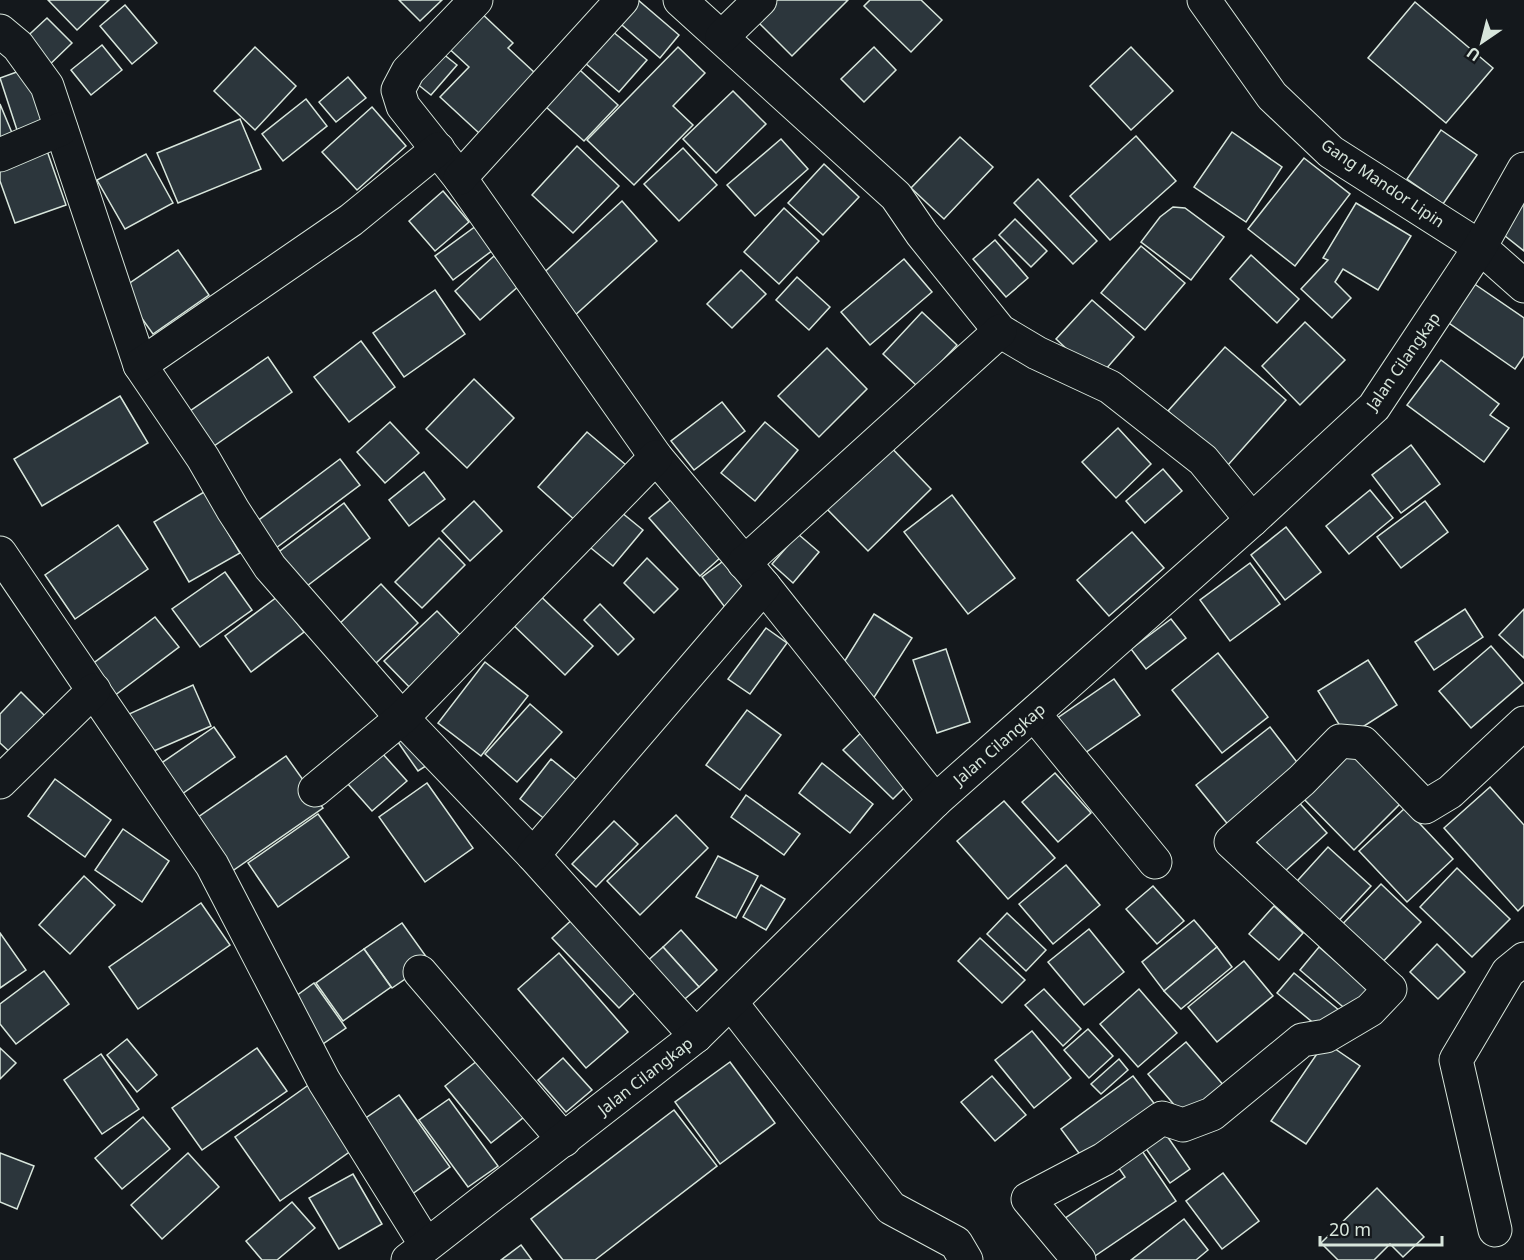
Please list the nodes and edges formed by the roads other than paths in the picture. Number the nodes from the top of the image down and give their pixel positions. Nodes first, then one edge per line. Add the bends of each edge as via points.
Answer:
1 (476, 0) edge
2 (622, 0) edge
3 (680, 0) edge
4 (760, 0) edge
5 (1204, 0) edge
6 (0, 31) edge
7 (722, 36) junction
8 (61, 129) junction
9 (438, 149) junction
10 (0, 155) edge
11 (1524, 169) edge
12 (460, 178) junction
13 (1480, 247) junction
14 (1524, 286) edge
15 (1000, 331) junction
16 (140, 365) junction
17 (656, 457) junction
18 (1252, 520) junction
19 (0, 553) edge
20 (754, 574) junction
21 (94, 690) junction
22 (1034, 714) junction
23 (402, 718) junction
24 (1524, 723) edge
25 (0, 782) edge
26 (315, 789) dead end
27 (935, 801) junction
28 (533, 855) junction
29 (1155, 862) dead end
30 (1524, 959) edge
31 (420, 972) dead end
32 (732, 1004) junction
33 (696, 1036) junction
34 (564, 1140) junction
35 (1495, 1230) dead end
36 (417, 1253) edge
37 (966, 1260) edge
38 (1078, 1260) edge

1 - 9 street via 408,71 398,90 403,106
2 - 12 street
3 - 7 street
4 - 7 street
5 - 13 street, Gang Mandor Lipin via 1272,96 1330,152
6 - 8 street via 18,46 47,86
7 - 15 street via 896,196
8 - 10 street
8 - 16 street
9 - 12 street
9 - 16 street via 351,220
11 - 13 street, Jalan Cilangkap
12 - 17 street
13 - 14 street, Gang Mandor Lipin
13 - 18 street, Jalan Cilangkap via 1374,407
15 - 18 street via 1110,387 1203,460
15 - 20 street
16 - 23 street via 270,567
17 - 20 street
17 - 23 street
18 - 22 street, Jalan Cilangkap
19 - 21 street
20 - 27 street
20 - 28 street
21 - 25 street
21 - 36 street via 212,865
22 - 27 street, Jalan Cilangkap
22 - 29 street
23 - 26 street
23 - 28 street
24 - 38 street via 1450,792 1425,807 1363,743 1341,741 1231,842 1390,989 1370,1010 1326,1036 1302,1040 1212,1114 1183,1125 1162,1118 1104,1160 1028,1199
27 - 32 street, Jalan Cilangkap
28 - 33 street
30 - 35 street via 1508,972 1456,1060
31 - 34 street
32 - 33 street, Jalan Cilangkap
32 - 37 street via 891,1208 956,1243
33 - 34 street, Jalan Cilangkap
34 - 36 street, Jalan Cilangkap

